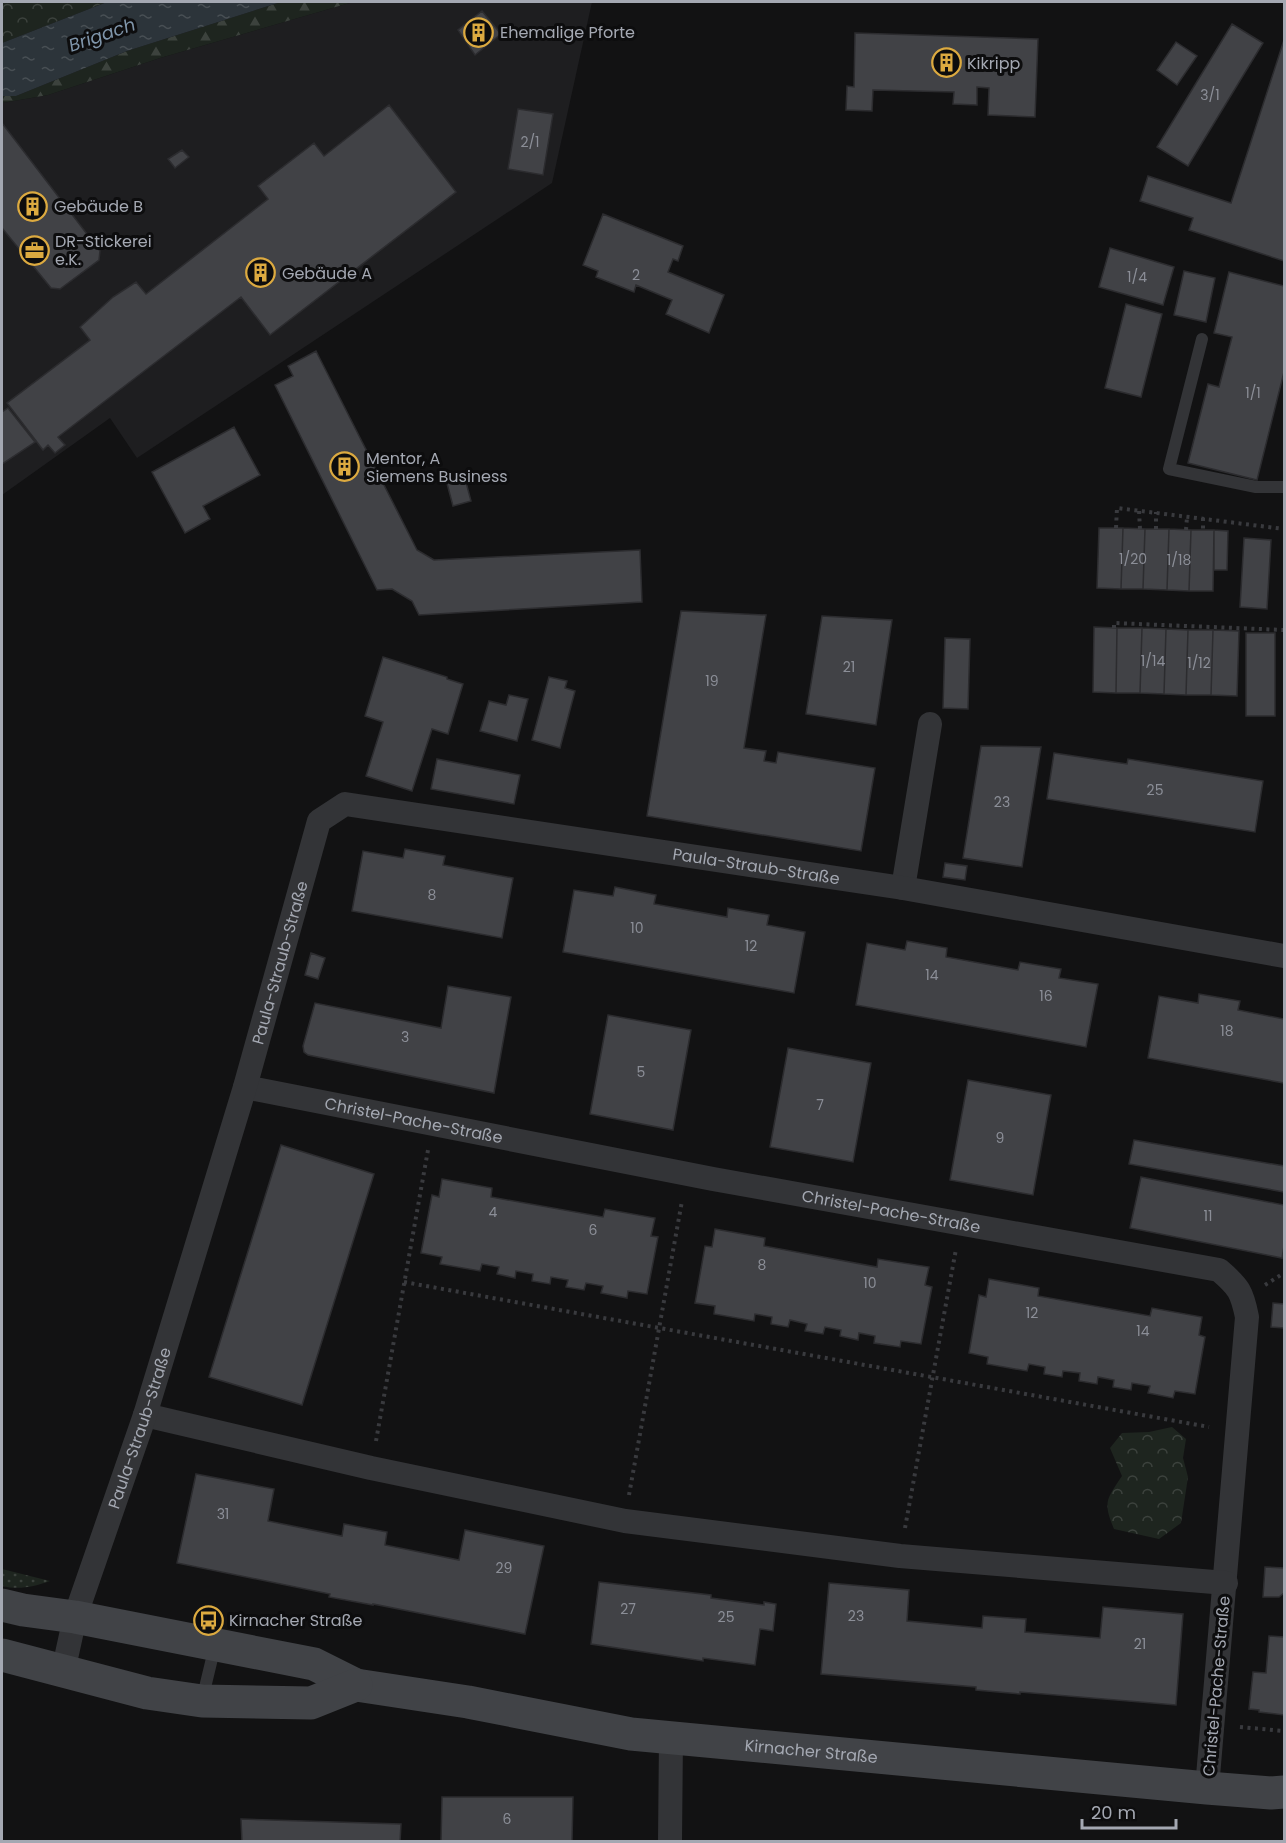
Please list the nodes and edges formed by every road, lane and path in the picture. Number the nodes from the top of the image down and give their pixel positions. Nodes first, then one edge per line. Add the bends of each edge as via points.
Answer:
1 (1202, 339) dead end
2 (1284, 487) edge
3 (1140, 511) junction
4 (1156, 512) junction
5 (1187, 517) junction
6 (1203, 518) junction
7 (1116, 528) dead end
8 (1140, 529) dead end
9 (1156, 529) dead end
10 (1284, 529) edge
11 (1186, 530) dead end
12 (1203, 530) dead end
13 (1114, 628) dead end
14 (1284, 630) edge
15 (930, 724) dead end
16 (903, 888) junction
17 (1273, 954) edge
18 (245, 1087) junction
19 (432, 1125) junction
20 (687, 1174) junction
21 (961, 1225) junction
22 (404, 1282) junction
23 (660, 1327) junction
24 (933, 1377) junction
25 (145, 1415) junction
26 (1238, 1432) junction
27 (371, 1468) junction
28 (625, 1521) junction
29 (900, 1556) junction
30 (1226, 1583) junction
31 (2, 1605) edge
32 (75, 1617) junction
33 (215, 1645) junction
34 (2, 1655) edge
35 (63, 1672) junction
36 (356, 1685) junction
37 (202, 1701) junction
38 (1213, 1725) junction
39 (1284, 1731) edge
40 (671, 1737) junction
41 (1207, 1788) junction
42 (1280, 1794) edge
43 (670, 1842) edge

1 - 2 lane via 1168,469 1256,487
3 - 4 path
3 - 7 path via 1117,508
3 - 8 path
4 - 5 path
4 - 9 path
5 - 6 path
5 - 11 path
6 - 10 path
6 - 12 path
13 - 14 path via 1114,623
15 - 16 street
16 - 17 street, Paula-Straub-Straße
16 - 18 street, Paula-Straub-Straße via 345,804 319,821
18 - 19 street, Christel-Pache-Straße
18 - 25 street, Paula-Straub-Straße
19 - 20 street, Christel-Pache-Straße
19 - 22 path
20 - 21 street, Christel-Pache-Straße
20 - 23 path
21 - 24 path
21 - 26 street, Christel-Pache-Straße via 1220,1270 1235,1283 1247,1317
22 - 23 path
22 - 27 path
23 - 24 path
23 - 28 path
24 - 26 path
24 - 29 path
25 - 27 street, Christel-Pache-Straße
25 - 32 street, Paula-Straub-Straße
26 - 30 street, Christel-Pache-Straße
27 - 28 street, Christel-Pache-Straße
28 - 29 street, Christel-Pache-Straße
29 - 30 street, Christel-Pache-Straße
30 - 38 street, Christel-Pache-Straße
31 - 32 main road, Kirnacher Straße
32 - 33 main road, Kirnacher Straße
32 - 35 street, Paula-Straub-Straße
33 - 36 main road, Kirnacher Straße via 314,1664
33 - 37 lane
34 - 35 main road
35 - 37 main road via 147,1693
36 - 37 main road via 311,1703
36 - 40 main road, Kirnacher Straße via 631,1734
38 - 39 path
38 - 41 street, Christel-Pache-Straße
40 - 41 main road, Kirnacher Straße
40 - 43 street
41 - 42 main road, Kirnacher Straße

